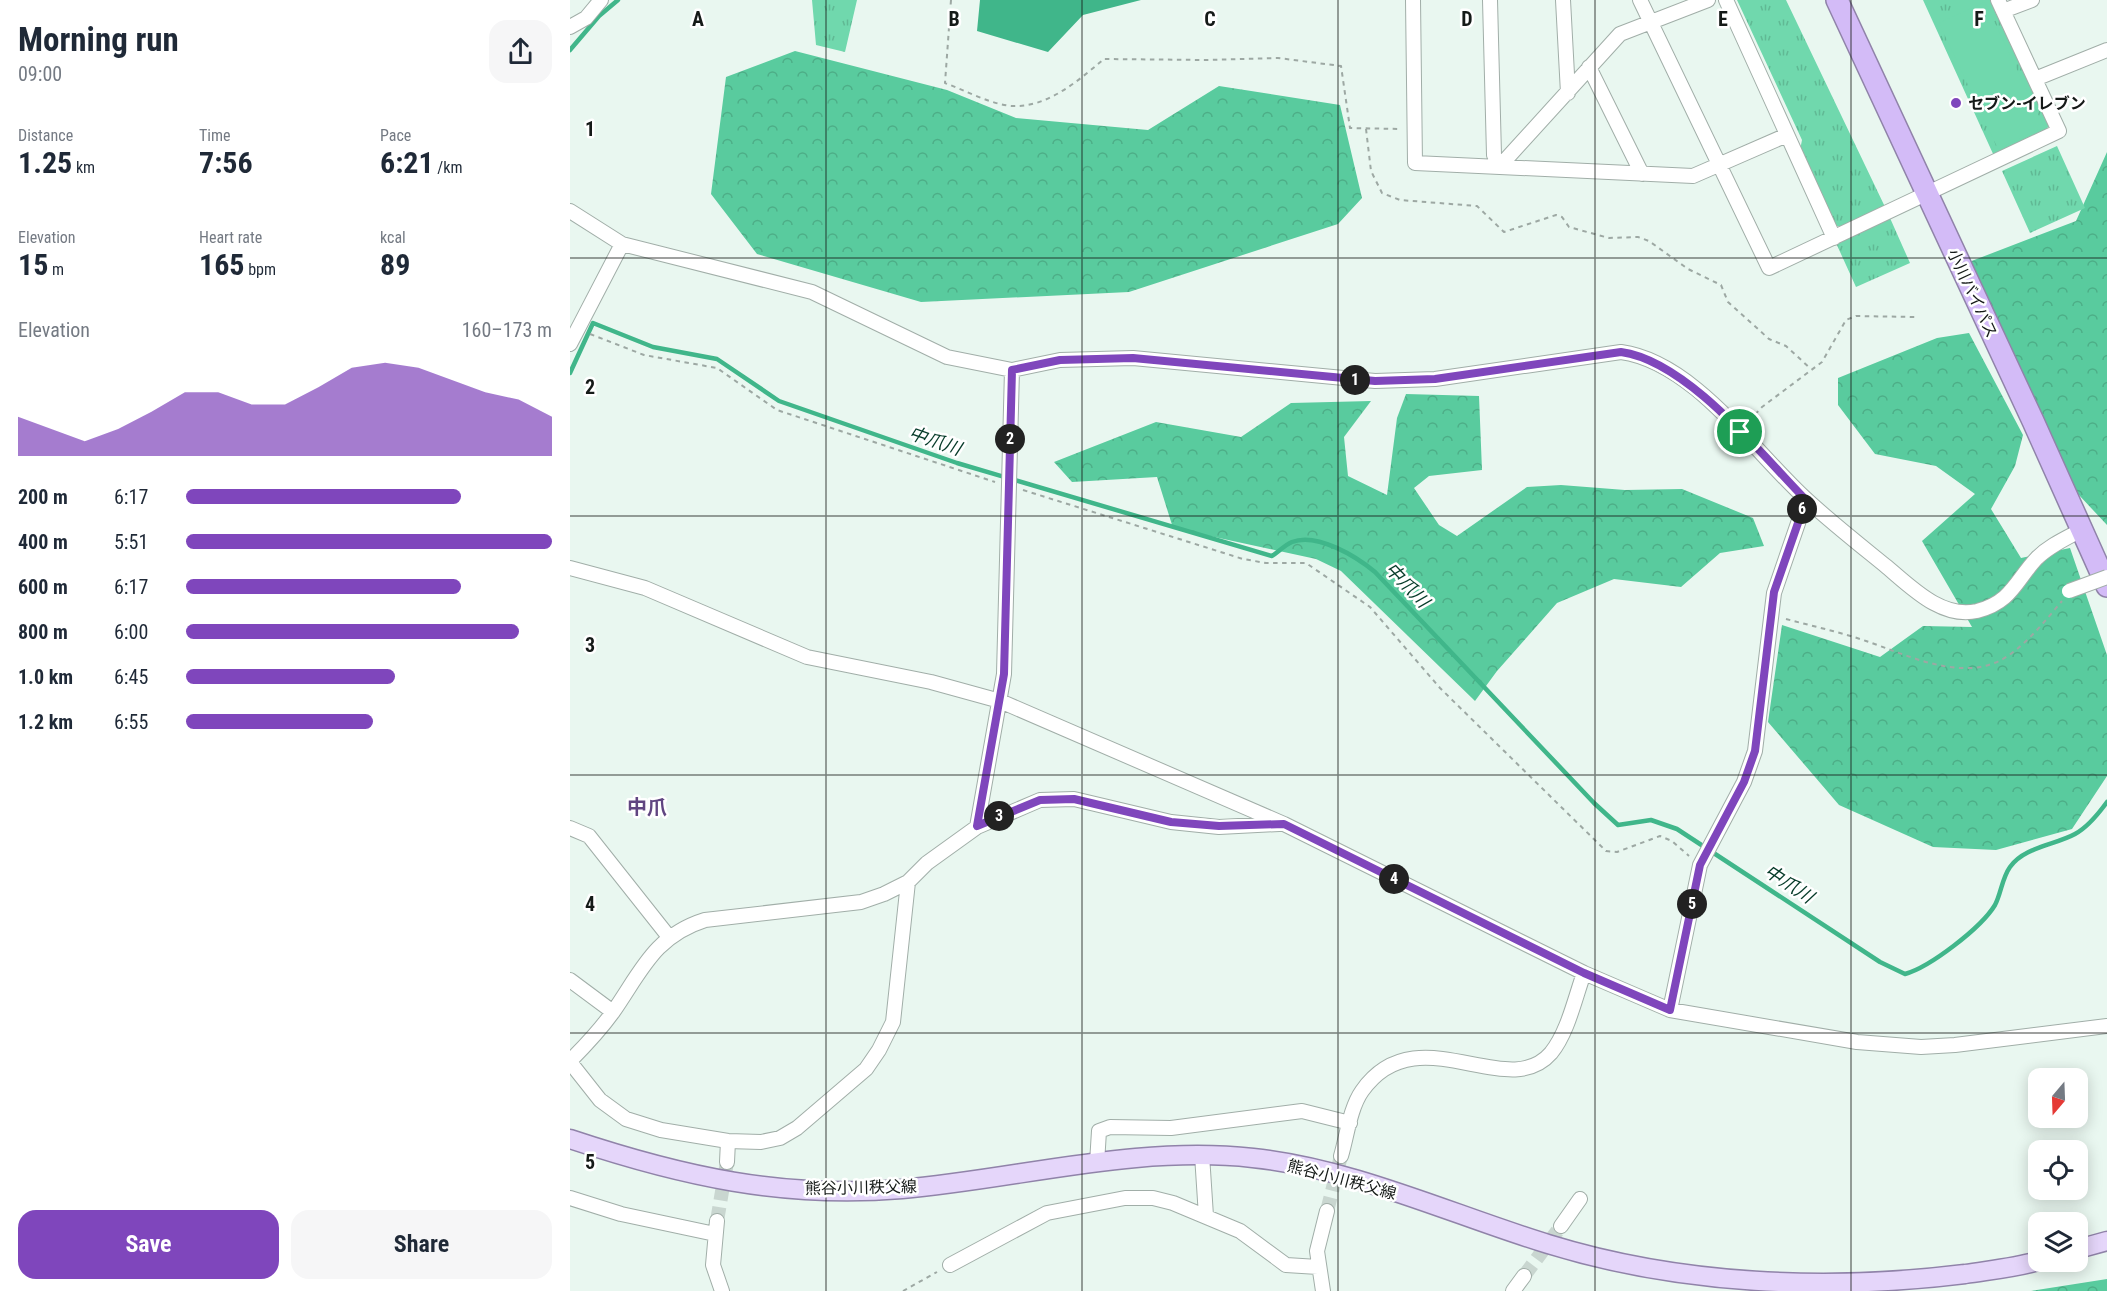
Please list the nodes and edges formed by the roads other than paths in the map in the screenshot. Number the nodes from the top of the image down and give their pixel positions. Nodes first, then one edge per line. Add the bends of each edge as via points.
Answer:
1 (600, 0) edge
2 (1413, 0) edge
3 (1490, 0) edge
4 (1563, 0) edge
5 (1640, 0) edge
6 (1708, 0) edge
7 (1726, 0) edge
8 (1837, 0) edge
9 (2032, 0) edge
10 (2001, 6) edge
11 (1650, 23) junction
12 (570, 27) edge
13 (2107, 50) edge
14 (1589, 67) junction
15 (2035, 79) junction
16 (1568, 93) junction
17 (1787, 135) junction
18 (1500, 166) junction
19 (1718, 167) junction
20 (1642, 174) junction
21 (1927, 195) junction
22 (570, 211) edge
23 (1834, 238) junction
24 (622, 244) junction
25 (570, 344) edge
26 (1012, 370) junction
27 (1806, 500) junction
28 (2083, 529) junction
29 (570, 568) edge
30 (2107, 577) edge
31 (2107, 586) edge
32 (2069, 591) road end
33 (1000, 701) junction
34 (1284, 824) junction
35 (977, 826) junction
36 (570, 828) edge
37 (908, 882) junction
38 (669, 937) junction
39 (1584, 973) junction
40 (570, 980) edge
41 (1670, 1010) junction
42 (613, 1012) junction
43 (2107, 1026) edge
44 (570, 1061) edge
45 (1350, 1123) junction
46 (570, 1139) edge
47 (728, 1141) junction
48 (1202, 1155) junction
49 (1341, 1156) tunnel mouth
50 (727, 1162) tunnel mouth
51 (1097, 1163) junction
52 (570, 1198) edge
53 (1580, 1199) dead end
54 (1327, 1211) tunnel mouth
55 (1206, 1216) junction
56 (1560, 1226) tunnel mouth
57 (2107, 1241) edge
58 (2088, 1246) edge
59 (2028, 1264) edge
60 (950, 1265) road end
61 (1317, 1267) junction
62 (1524, 1276) tunnel mouth
63 (722, 1291) edge
64 (1323, 1291) edge
65 (1513, 1291) edge

1 - 12 street via 586,18
2 - 18 street via 1415,163
3 - 18 street via 1494,155
4 - 16 street
5 - 11 street
6 - 11 street
7 - 17 street
8 - 21 highway, 小川バイパス
9 - 10 street
10 - 15 street
11 - 14 street via 1620,34
11 - 19 street
13 - 15 street
14 - 16 street
14 - 20 street
15 - 21 street via 2059,131
16 - 18 street
17 - 19 street
17 - 23 street
18 - 20 street
19 - 20 street via 1693,176
19 - 23 street via 1769,268
21 - 23 street
21 - 28 highway, 小川バイパス
22 - 24 street
24 - 25 street
24 - 26 street via 812,292 948,357
26 - 27 street via 1060,360 1133,358 1375,381 1435,379 1621,352 1641,355 1679,376
26 - 33 street via 1004,674
27 - 28 street via 1934,604 1959,611 1995,605 2010,594 2047,549
27 - 41 street via 1774,592 1755,751 1744,782 1700,865
28 - 31 highway, 小川バイパス
29 - 33 street via 645,588 807,657 931,681
30 - 32 street, bridge
33 - 34 street
33 - 35 street
34 - 35 street via 1219,826 1171,822 1074,799 1040,800
34 - 39 street
35 - 37 street
36 - 38 street via 589,836
37 - 38 street via 861,902 705,920
37 - 47 street via 893,1022 866,1069 780,1138
38 - 42 street via 648,957
39 - 41 street
39 - 45 street via 1561,1036 1550,1053 1535,1064 1478,1067 1448,1058 1423,1056 1402,1060 1385,1068 1361,1091
40 - 42 street
41 - 43 street via 1857,1042 1921,1047
42 - 44 street
44 - 47 street via 600,1100 626,1119 662,1130
45 - 49 street
45 - 51 street via 1302,1111 1171,1128 1110,1128 1099,1131
46 - 51 main road, 熊谷小川秩父線 via 649,1165 722,1181 823,1191 930,1186
47 - 50 street
48 - 51 main road, 熊谷小川秩父線
48 - 55 street
48 - 59 main road, 熊谷小川秩父線 via 1303,1166 1550,1245 1658,1270 1713,1278 1788,1283 1915,1281
52 - 63 street via 621,1214 716,1227 713,1265
53 - 56 street
54 - 61 street
55 - 60 street via 1152,1198 1125,1198 1063,1208 1022,1225
55 - 61 street via 1240,1231 1286,1265
57 - 58 main road
61 - 64 street
62 - 65 street

